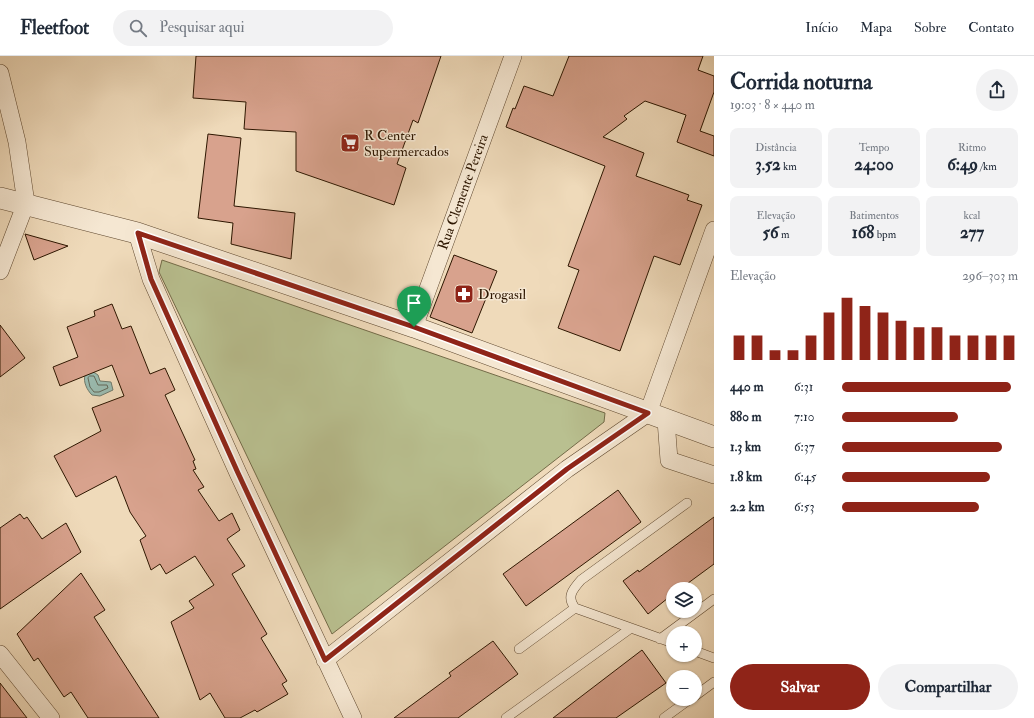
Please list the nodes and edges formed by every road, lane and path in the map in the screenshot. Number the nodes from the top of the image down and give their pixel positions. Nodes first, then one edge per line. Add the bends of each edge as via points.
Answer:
1 (513, 56) edge
2 (0, 72) edge
3 (0, 198) edge
4 (26, 203) junction
5 (714, 230) edge
6 (138, 233) junction
7 (0, 271) edge
8 (414, 327) junction
9 (657, 416) junction
10 (714, 437) edge
11 (714, 475) edge
12 (687, 504) dead end
13 (714, 599) edge
14 (575, 608) junction
15 (631, 628) junction
16 (660, 639) junction
17 (666, 641) edge
18 (519, 649) dead end
19 (0, 654) edge
20 (702, 654) edge
21 (714, 658) edge
22 (325, 660) junction
23 (714, 682) edge
24 (702, 691) edge
25 (680, 706) edge
26 (51, 718) edge
27 (354, 718) edge
28 (506, 718) edge
29 (664, 718) edge

1 - 8 street, Rua Clemente Pereira
2 - 4 street via 17,142
3 - 4 street
4 - 6 street
4 - 7 street
5 - 9 street
6 - 8 street
6 - 22 street via 151,279
8 - 9 street
9 - 10 street
9 - 11 street via 669,460
9 - 22 street via 567,469
12 - 14 lane via 581,580 571,592
13 - 16 lane
14 - 15 lane
14 - 18 lane
15 - 16 lane
15 - 28 lane
16 - 17 lane
19 - 26 street
20 - 21 lane
22 - 27 street
23 - 24 lane
25 - 29 lane

